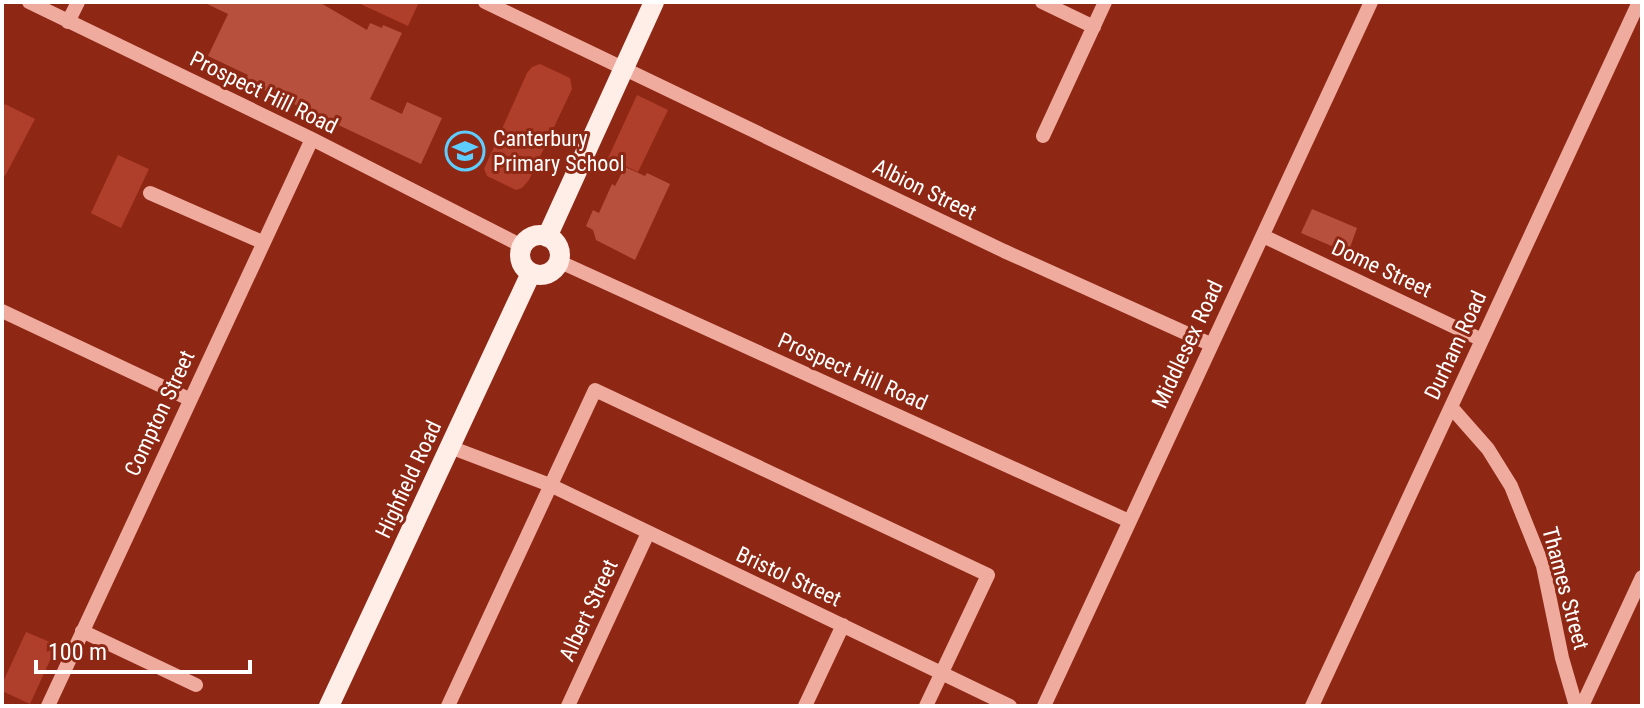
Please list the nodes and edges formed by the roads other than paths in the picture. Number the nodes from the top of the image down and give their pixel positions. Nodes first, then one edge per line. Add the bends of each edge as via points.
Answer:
1 (29, 2) edge
2 (78, 2) edge
3 (485, 2) edge
4 (654, 2) edge
5 (1042, 2) edge
6 (1105, 2) edge
7 (1371, 2) edge
8 (1639, 2) edge
9 (68, 22) junction
10 (1094, 27) junction
11 (623, 69) junction
12 (1043, 136) dead end
13 (312, 139) junction
14 (150, 193) dead end
15 (1263, 236) junction
16 (547, 237) junction
17 (262, 242) junction
18 (522, 246) junction
19 (558, 261) junction
20 (531, 273) junction
21 (2, 311) edge
22 (1482, 340) junction
23 (1210, 344) junction
24 (189, 399) junction
25 (1451, 407) junction
26 (450, 447) junction
27 (550, 485) junction
28 (1129, 521) junction
29 (648, 533) junction
30 (1642, 577) edge
31 (843, 625) junction
32 (82, 631) junction
33 (942, 674) junction
34 (196, 685) dead end
35 (48, 706) edge
36 (329, 706) edge
37 (448, 706) edge
38 (568, 706) edge
39 (805, 706) edge
40 (926, 706) edge
41 (1010, 706) edge
42 (1044, 706) edge
43 (1312, 706) edge
44 (1579, 706) edge

1 - 9 street, Prospect Hill Road
2 - 9 street
3 - 11 street, Albion Street
4 - 11 main road
5 - 10 street
6 - 10 street
7 - 15 street, Middlesex Road
8 - 22 street, Durham Road
9 - 13 street, Prospect Hill Road
10 - 12 street
11 - 16 main road
11 - 23 street, Albion Street
13 - 17 street, Compton Street
13 - 18 street, Prospect Hill Road
14 - 17 street
15 - 22 street, Dome Street
15 - 23 street, Middlesex Road
16 - 18 main road via 532,237
16 - 19 main road via 558,248
17 - 24 street, Compton Street
18 - 20 main road via 520,260
19 - 20 main road via 546,274
19 - 28 street, Prospect Hill Road
20 - 26 main road, Highfield Road
21 - 24 street
22 - 25 street, Durham Road
23 - 28 street, Middlesex Road
24 - 32 street, Compton Street
25 - 43 street, Durham Road
25 - 44 street, Thames Street via 1488,449 1511,486 1543,566 1562,658
26 - 27 street, Bristol Street
26 - 36 main road, Highfield Road
27 - 29 street, Bristol Street
27 - 33 street via 595,390 988,575
27 - 37 street
28 - 42 street, Middlesex Road
29 - 31 street, Bristol Street
29 - 38 street, Albert Street
30 - 44 street
31 - 33 street, Bristol Street
31 - 39 street
32 - 34 street
32 - 35 street, Compton Street
33 - 40 street
33 - 41 street, Bristol Street

